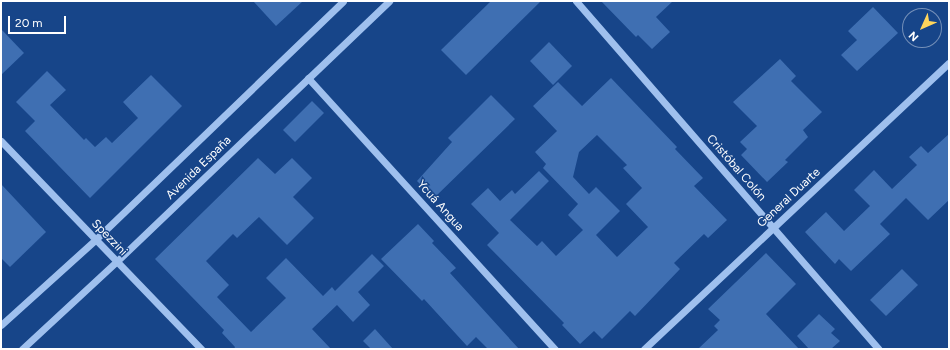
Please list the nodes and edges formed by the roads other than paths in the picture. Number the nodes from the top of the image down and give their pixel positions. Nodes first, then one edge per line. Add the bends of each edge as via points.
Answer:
1 (342, 1) edge
2 (389, 1) edge
3 (576, 1) edge
4 (949, 63) edge
5 (308, 78) junction
6 (1, 141) edge
7 (774, 228) junction
8 (95, 240) junction
9 (116, 262) junction
10 (1, 325) edge
11 (22, 349) edge
12 (201, 349) edge
13 (555, 349) edge
14 (644, 349) edge
15 (879, 349) edge

1 - 8 street, Avenida España
2 - 5 street, Avenida España
3 - 7 street, Cristóbal Colón
4 - 7 street, General Duarte
5 - 9 street, Avenida España
5 - 13 street, Ycuá Angua
6 - 8 street, Spezzini
7 - 14 street, General Duarte
7 - 15 street, Cristóbal Colón
8 - 9 street, Spezzini
8 - 10 street, Avenida España
9 - 11 street, Avenida España
9 - 12 street, Spezzini

